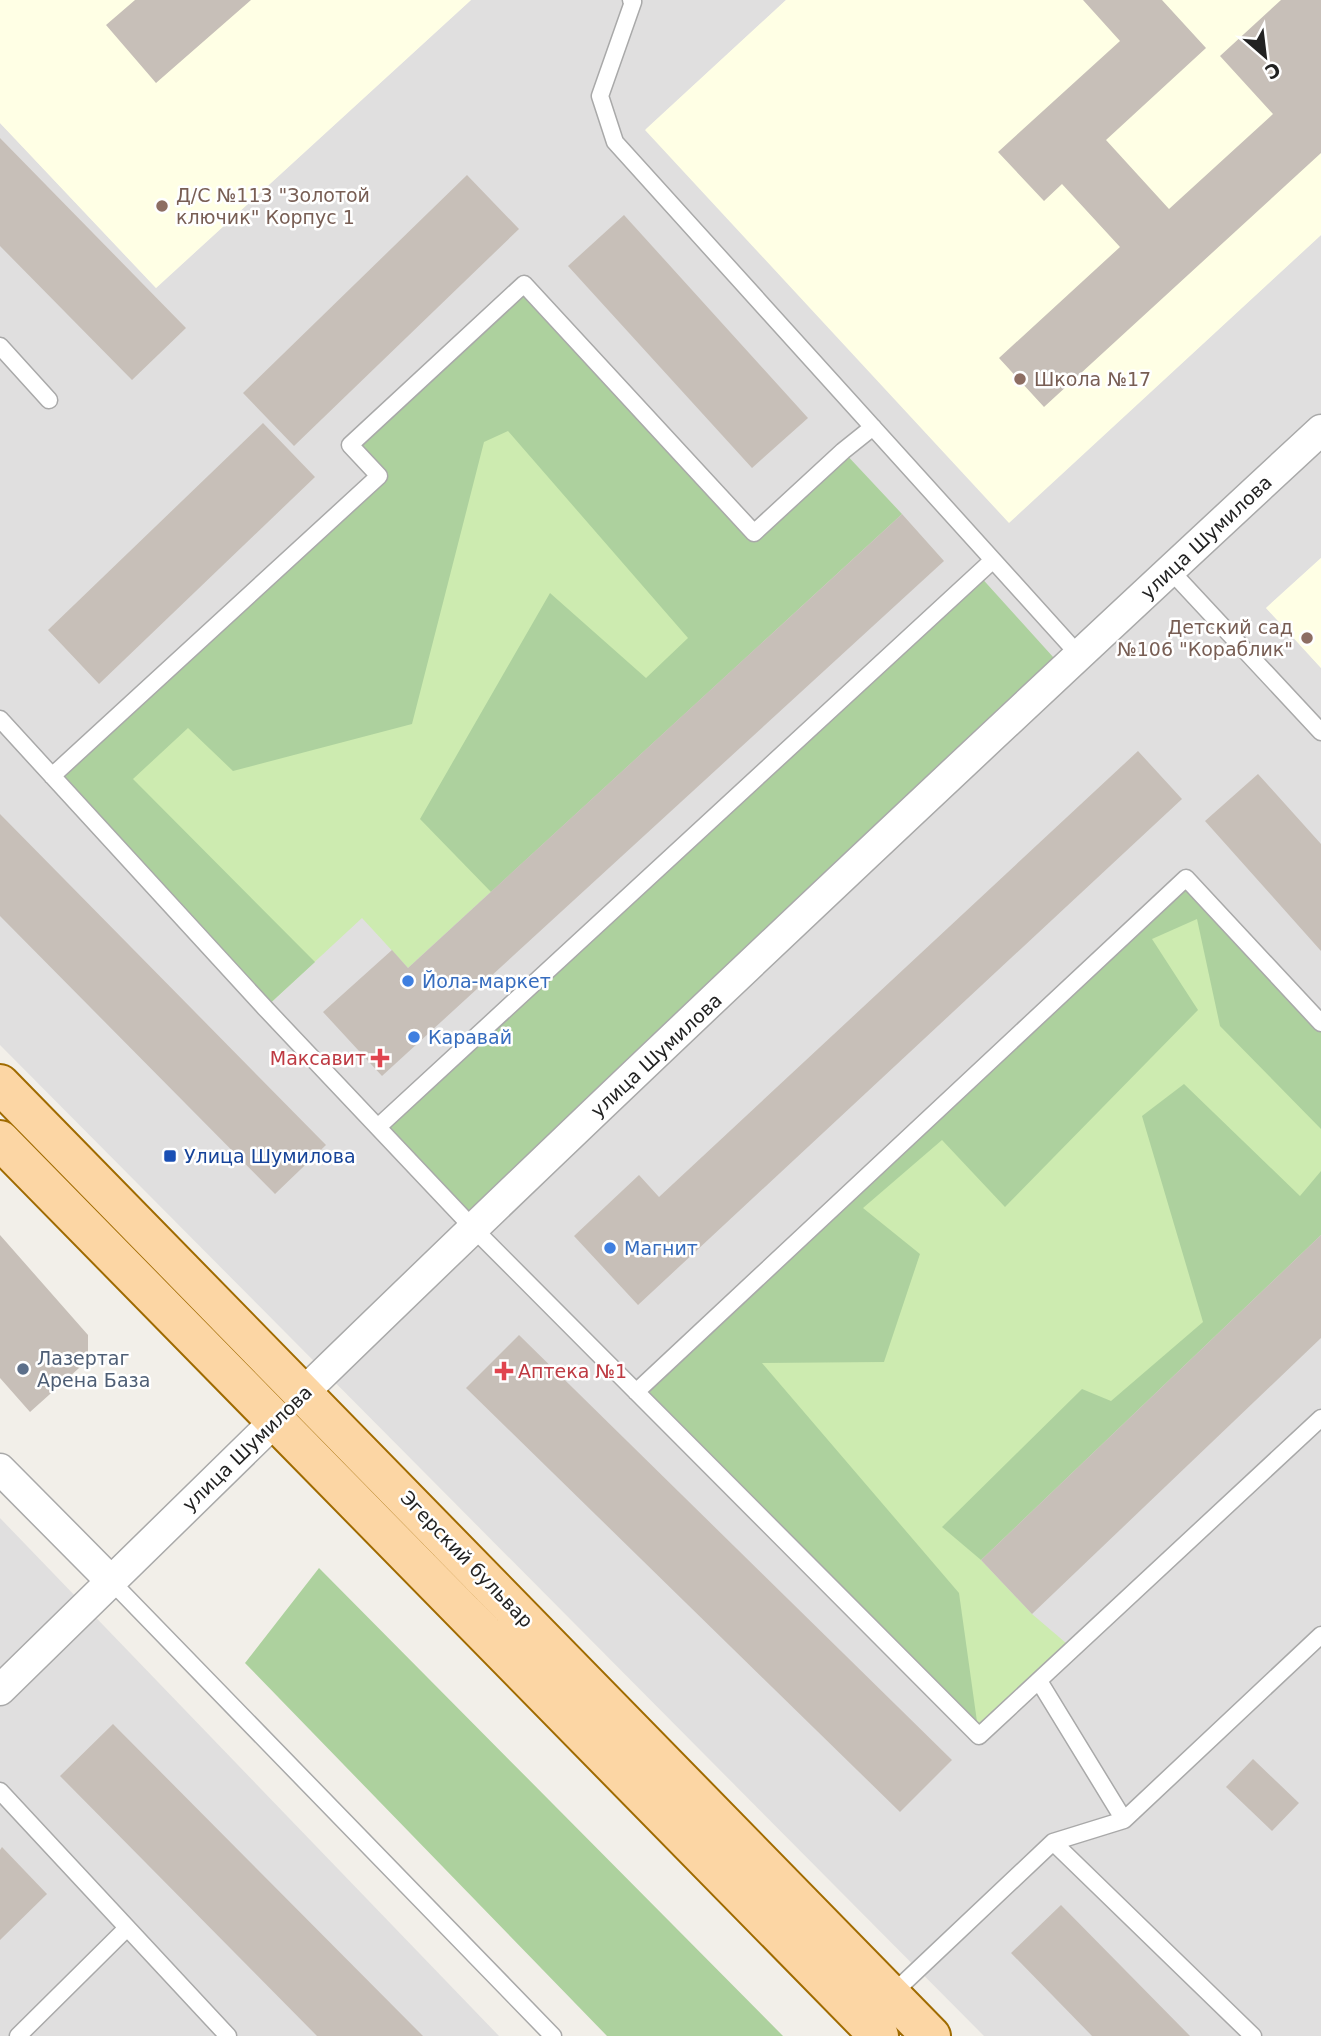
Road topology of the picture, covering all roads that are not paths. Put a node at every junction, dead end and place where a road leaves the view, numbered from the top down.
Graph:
1 (631, 0) edge
2 (0, 346) edge
3 (48, 400) dead end
4 (873, 427) junction
5 (1321, 430) edge
6 (993, 560) junction
7 (1170, 570) junction
8 (1078, 654) junction
9 (0, 719) edge
10 (1321, 732) edge
11 (52, 776) junction
12 (1321, 1023) edge
13 (0, 1084) edge
14 (379, 1126) junction
15 (0, 1140) edge
16 (473, 1228) junction
17 (636, 1392) junction
18 (302, 1394) junction
19 (1321, 1418) edge
20 (275, 1421) junction
21 (0, 1469) edge
22 (111, 1581) junction
23 (1321, 1635) edge
24 (1039, 1681) junction
25 (0, 1690) edge
26 (0, 1791) edge
27 (1124, 1820) junction
28 (1053, 1842) junction
29 (127, 1928) junction
30 (891, 1995) junction
31 (872, 2029) edge
32 (18, 2036) edge
33 (228, 2036) edge
34 (553, 2036) edge
35 (931, 2036) edge
36 (1253, 2036) edge

1 - 4 lane
2 - 3 lane
4 - 6 lane
4 - 11 lane
5 - 7 street, улица Шумилова
6 - 8 lane
6 - 14 lane
7 - 8 street, улица Шумилова
7 - 10 lane
8 - 16 street, улица Шумилова
9 - 11 lane
11 - 14 lane
12 - 17 lane
13 - 18 main road, Эгерский бульвар
14 - 16 lane
15 - 20 main road, Эгерский бульвар
16 - 17 lane
16 - 18 street, улица Шумилова
17 - 24 lane
18 - 20 main road, улица Шумилова
18 - 30 main road, Эгерский бульвар
19 - 24 lane
20 - 22 street, улица Шумилова
20 - 31 main road, Эгерский бульвар
21 - 22 street
22 - 25 street, улица Шумилова
22 - 34 lane
23 - 27 lane
24 - 27 lane
26 - 29 lane
27 - 28 lane
28 - 30 lane
28 - 36 lane
29 - 32 lane
29 - 33 lane
30 - 31 main road
30 - 35 main road, Эгерский бульвар

